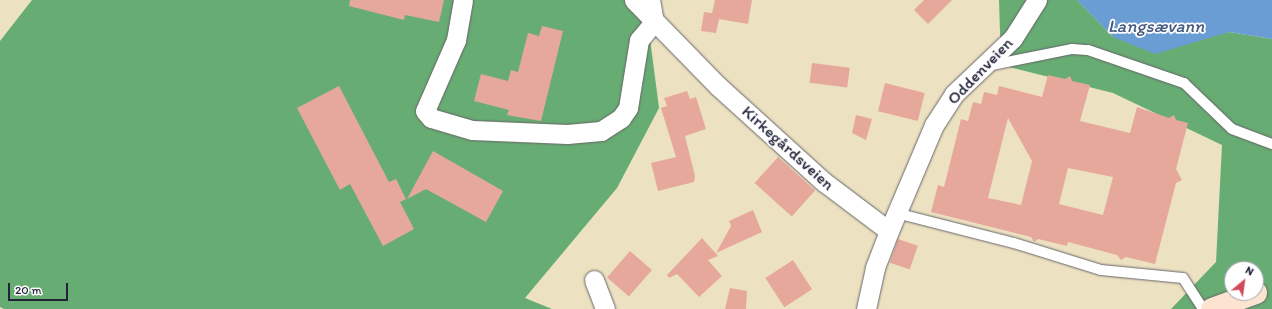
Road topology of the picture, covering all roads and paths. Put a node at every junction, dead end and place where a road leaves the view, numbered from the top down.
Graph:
1 (463, 0) edge
2 (634, 0) edge
3 (650, 0) edge
4 (1037, 0) edge
5 (654, 22) junction
6 (983, 66) junction
7 (1272, 144) edge
8 (896, 213) junction
9 (890, 231) junction
10 (594, 280) dead end
11 (1234, 301) edge
12 (605, 309) edge
13 (866, 309) edge
14 (1203, 309) edge
15 (1212, 309) edge

1 - 5 street
2 - 5 street, Kirkegårdsveien
3 - 5 street
4 - 6 street, Oddenveien
5 - 9 street, Kirkegårdsveien
6 - 7 lane
6 - 8 street, Oddenveien
8 - 9 street, Oddenveien
8 - 14 lane
9 - 13 street
10 - 12 street
11 - 15 street

